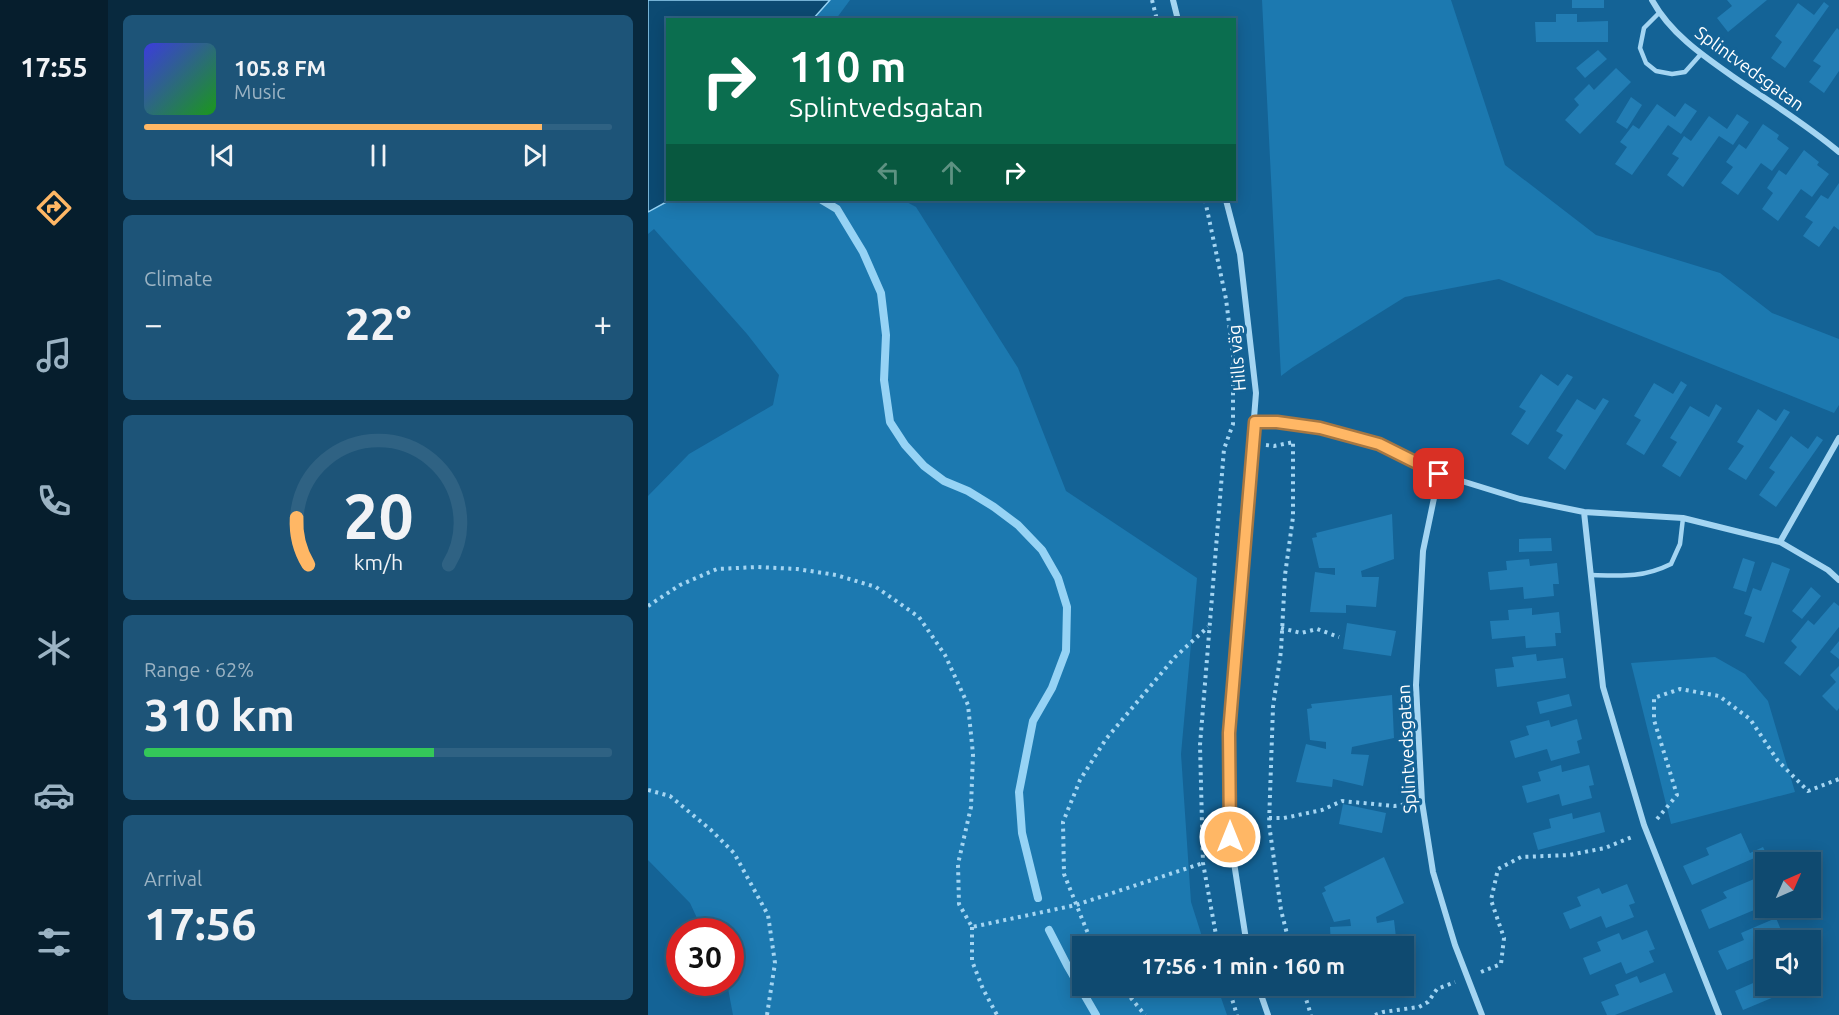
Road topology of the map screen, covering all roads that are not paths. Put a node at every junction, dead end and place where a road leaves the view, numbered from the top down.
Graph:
1 (1173, 0) edge
2 (1652, 0) edge
3 (1659, 13) junction
4 (1178, 18) edge
5 (1701, 54) junction
6 (1839, 152) edge
7 (1226, 201) edge
8 (1255, 422) junction
9 (1839, 438) edge
10 (1439, 474) junction
11 (1584, 512) junction
12 (1683, 518) junction
13 (1780, 542) junction
14 (1591, 575) junction
15 (1839, 580) edge
16 (1245, 936) edge
17 (1261, 996) edge
18 (1268, 1015) edge
19 (1482, 1015) edge
20 (1719, 1015) edge

1 - 4 street
2 - 3 street, Splintvedsgatan
3 - 5 street, Splintvedsgatan
3 - 5 lane
5 - 6 street, Splintvedsgatan
7 - 8 street, Hills väg
8 - 10 street
8 - 16 street, Hills väg
9 - 13 street
10 - 11 street
10 - 19 street, Splintvedsgatan
11 - 12 street
11 - 14 street
12 - 13 street
12 - 14 lane
13 - 15 street
14 - 20 street
17 - 18 street

